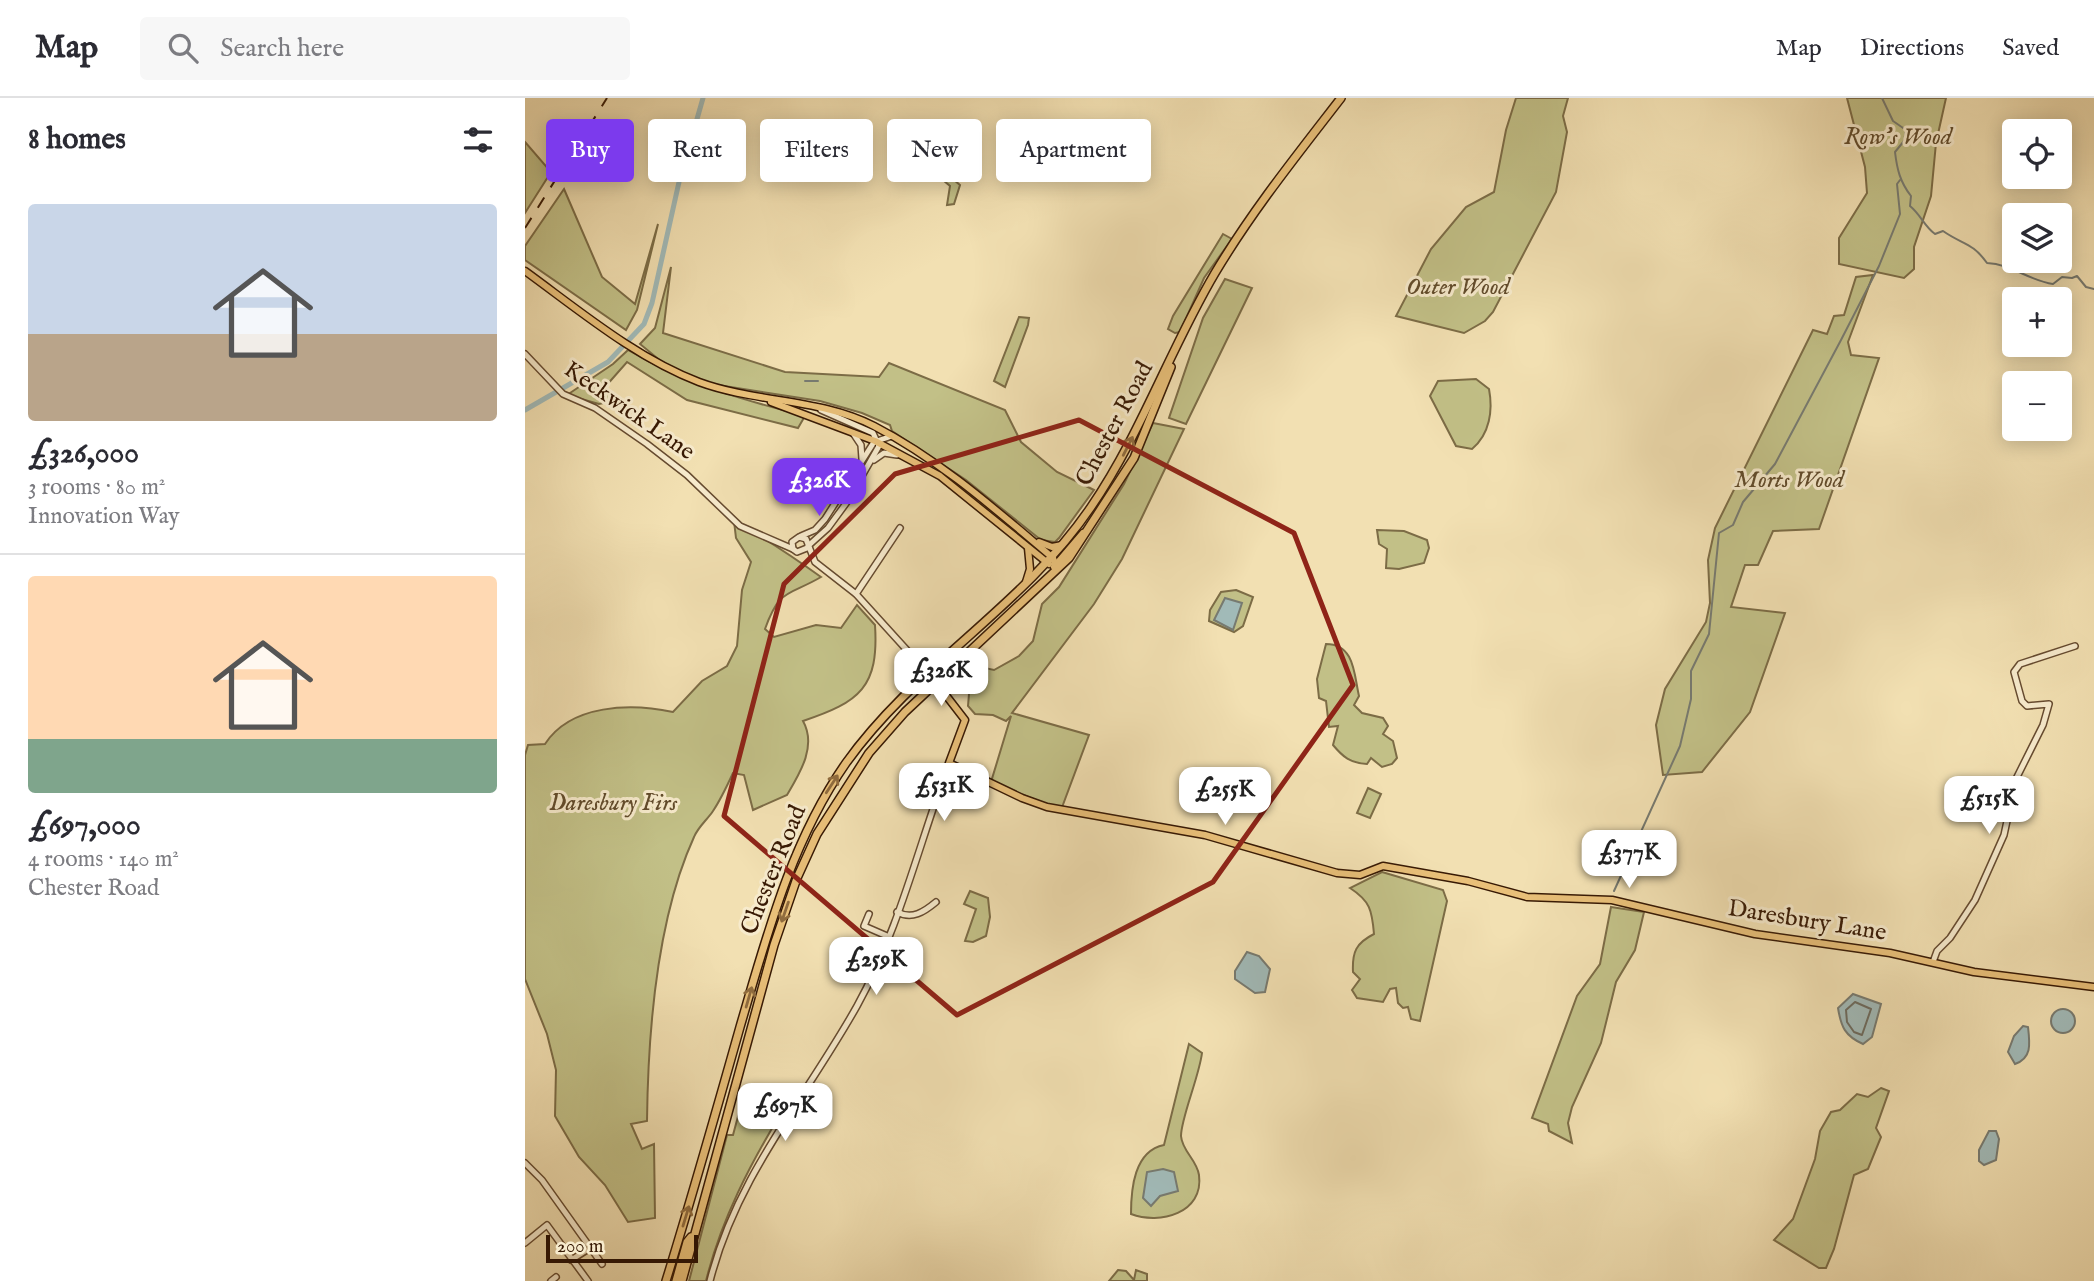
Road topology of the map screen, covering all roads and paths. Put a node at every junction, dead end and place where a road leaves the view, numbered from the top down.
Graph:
1 (1341, 98) edge
2 (525, 271) edge
3 (1182, 337) junction
4 (525, 354) edge
5 (763, 399) junction
6 (813, 406) junction
7 (850, 430) junction
8 (892, 436) junction
9 (878, 441) junction
10 (903, 456) junction
11 (862, 463) junction
12 (871, 463) junction
13 (1089, 527) junction
14 (900, 528) dead end
15 (1028, 537) junction
16 (795, 538) junction
17 (893, 538) junction
18 (900, 543) dead end
19 (780, 544) junction
20 (1064, 544) junction
21 (1027, 547) junction
22 (793, 549) junction
23 (806, 549) junction
24 (1052, 561) junction
25 (1049, 577) junction
26 (1018, 593) junction
27 (856, 594) junction
28 (2075, 646) dead end
29 (923, 671) junction
30 (936, 681) junction
31 (949, 763) junction
32 (936, 902) dead end
33 (897, 912) junction
34 (869, 914) dead end
35 (864, 926) junction
36 (860, 935) dead end
37 (887, 936) junction
38 (1933, 962) junction
39 (2094, 988) edge
40 (525, 1163) edge
41 (694, 1233) junction
42 (525, 1243) edge
43 (590, 1248) junction
44 (571, 1261) junction
45 (602, 1264) dead end
46 (588, 1281) edge
47 (666, 1281) edge
48 (675, 1281) edge
49 (682, 1281) edge
50 (710, 1281) edge

1 - 3 highway, Chester Road
2 - 5 main road
3 - 13 highway, Chester Road
20 -> 3 highway, Chester Road
4 - 19 street, Keckwick Lane
5 - 6 main road
5 - 7 main road
6 - 8 main road
6 - 9 street
7 - 9 main road
7 - 11 street
8 - 9 street
8 - 15 main road
9 - 10 main road
9 - 11 street
9 - 12 street
10 - 12 street
10 - 21 main road
11 - 16 street
12 - 23 street
13 - 24 main road
13 - 25 highway, Chester Road
14 - 17 street
15 - 20 main road
15 - 24 main road
16 - 19 street
16 - 22 street
16 - 23 street
17 - 18 street
17 - 27 street
19 - 22 street, Keckwick Lane
20 - 24 highway, Chester Road
21 - 24 main road
21 - 26 main road
22 - 23 street, Keckwick Lane
23 - 27 street
24 - 25 main road
24 - 26 highway, Chester Road
25 - 30 highway, Chester Road
26 - 29 highway, Chester Road
27 - 29 street
28 - 38 street
29 - 30 main road
47 -> 29 highway, Chester Road
30 - 31 main road
30 -> 41 highway, Chester Road
31 - 33 street
31 - 38 main road, Daresbury Lane
32 - 33 street
33 - 37 street
34 - 35 street
35 - 36 street
35 - 37 street
37 - 50 street
38 - 39 main road, Daresbury Lane
40 - 43 street
41 - 48 highway
41 - 49 highway, Chester Road
42 - 44 street
43 - 44 street
43 - 45 street
44 - 46 street

